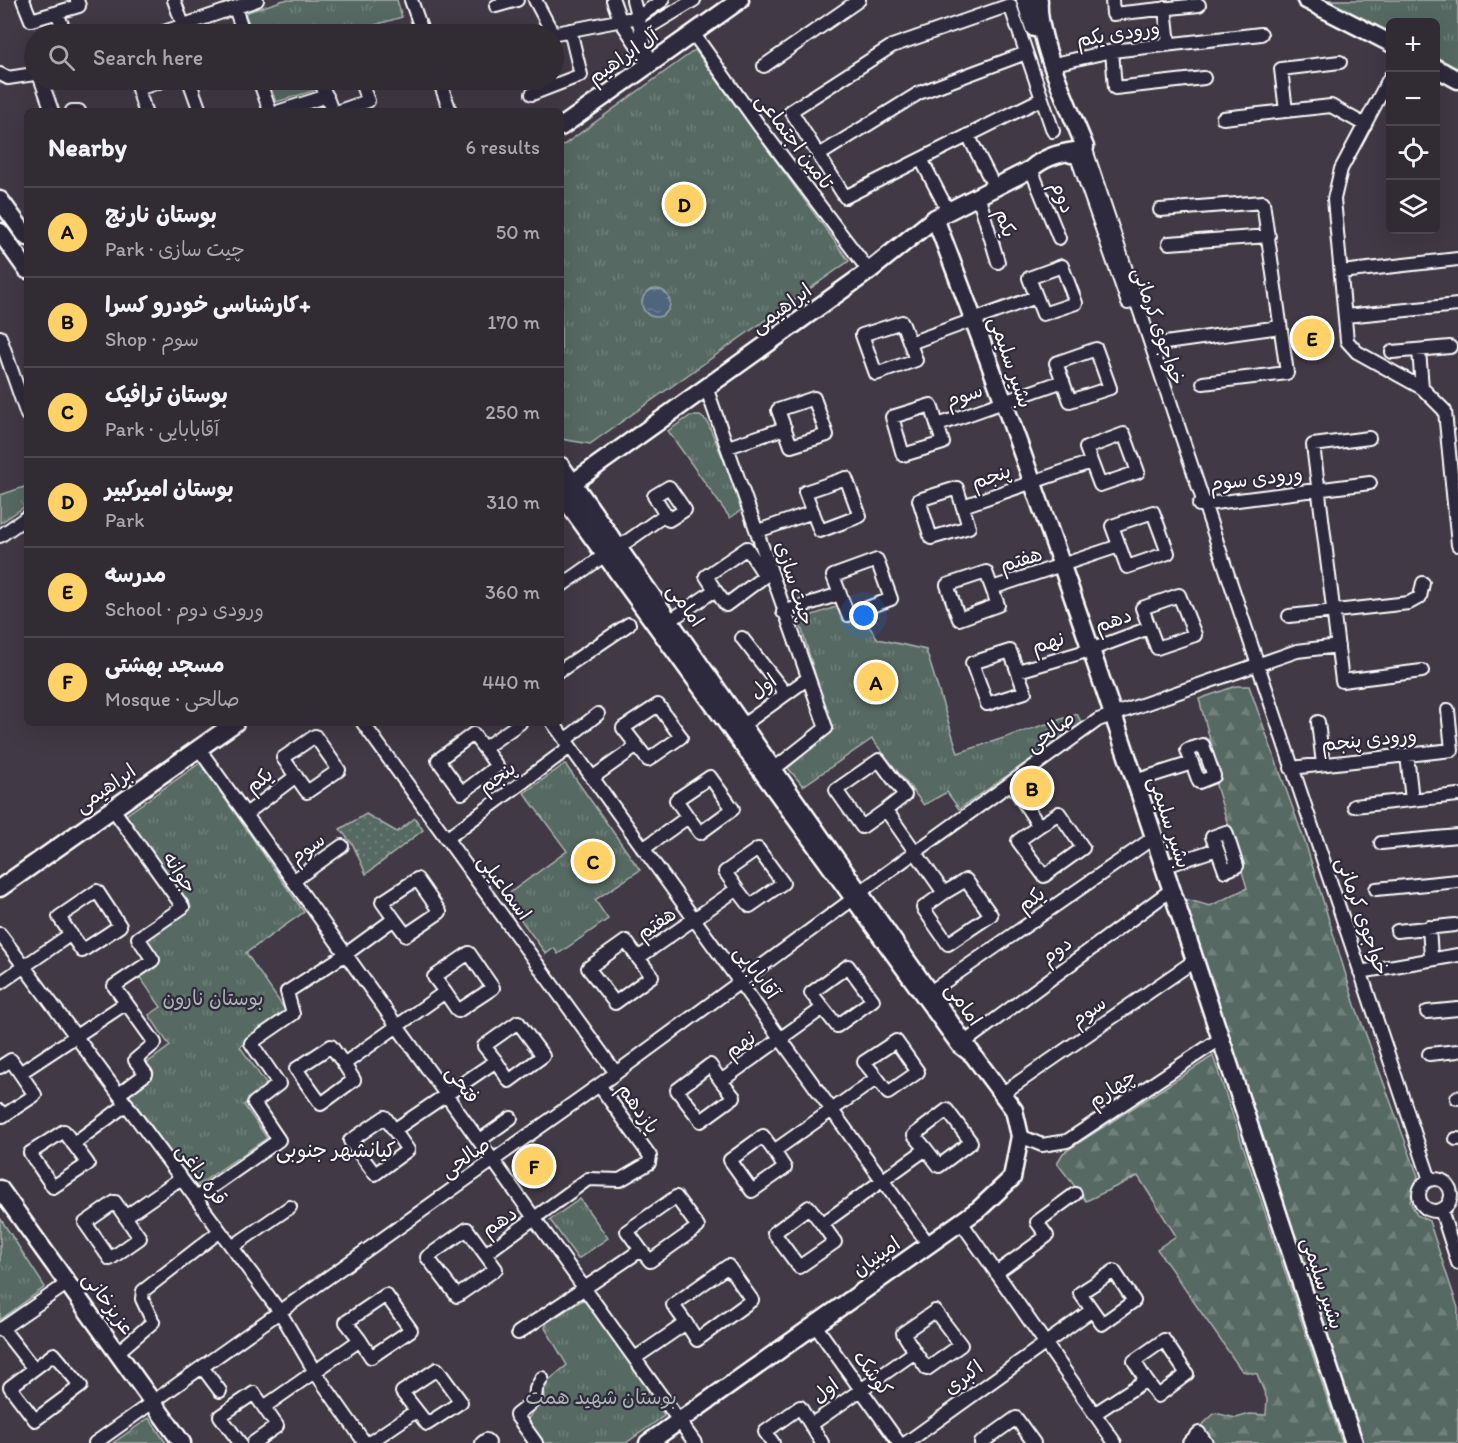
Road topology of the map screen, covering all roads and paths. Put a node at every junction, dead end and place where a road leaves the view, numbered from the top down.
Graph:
1 (23, 0) edge
2 (77, 0) edge
3 (174, 0) edge
4 (257, 0) edge
5 (411, 0) edge
6 (517, 0) edge
7 (535, 0) edge
8 (613, 0) edge
9 (633, 0) edge
10 (663, 0) edge
11 (694, 0) edge
12 (740, 0) edge
13 (859, 0) edge
14 (1025, 0) edge
15 (1039, 0) edge
16 (1112, 0) edge
17 (1306, 0) edge
18 (239, 4) edge
19 (1199, 5) dead end
20 (496, 6) dead end
21 (1165, 8) junction
22 (57, 13) junction
23 (638, 17) junction
24 (620, 20) junction
25 (62, 24) edge
26 (182, 24) edge
27 (188, 24) edge
28 (242, 24) edge
29 (419, 24) edge
30 (547, 24) edge
31 (570, 30) junction
32 (564, 31) edge
33 (641, 32) junction
34 (693, 33) junction
35 (1261, 34) dead end
36 (1386, 42) edge
37 (1169, 44) junction
38 (1112, 51) junction
39 (1026, 53) junction
40 (1340, 62) dead end
41 (649, 63) junction
42 (1054, 64) junction
43 (764, 66) dead end
44 (1440, 70) edge
45 (0, 75) edge
46 (24, 76) edge
47 (1204, 78) dead end
48 (1458, 80) edge
49 (564, 82) edge
50 (1386, 85) edge
51 (45, 90) edge
52 (138, 90) edge
53 (193, 90) edge
54 (263, 90) edge
55 (324, 90) edge
56 (364, 90) edge
57 (443, 90) edge
58 (542, 90) edge
59 (532, 94) dead end
60 (327, 96) junction
61 (1041, 99) junction
62 (51, 108) edge
63 (144, 108) edge
64 (199, 108) edge
65 (269, 108) edge
66 (289, 108) edge
67 (331, 108) edge
68 (348, 108) edge
69 (449, 108) edge
70 (1286, 111) junction
71 (1223, 118) dead end
72 (564, 125) edge
73 (1365, 125) junction
74 (1053, 131) dead end
75 (968, 135) junction
76 (1080, 149) junction
77 (819, 155) junction
78 (921, 159) junction
79 (1031, 169) junction
80 (994, 186) junction
81 (978, 195) junction
82 (0, 200) edge
83 (1160, 210) dead end
84 (942, 214) junction
85 (0, 232) edge
86 (24, 233) edge
87 (1269, 236) junction
88 (1059, 238) dead end
89 (1169, 243) dead end
90 (1458, 259) edge
91 (998, 262) dead end
92 (24, 266) edge
93 (869, 271) junction
94 (1341, 272) junction
95 (1036, 297) dead end
96 (1458, 305) edge
97 (1345, 316) junction
98 (974, 318) junction
99 (1280, 327) junction
100 (0, 337) edge
101 (910, 343) junction
102 (1151, 345) junction
103 (1450, 347) dead end
104 (1419, 350) junction
105 (1392, 352) dead end
106 (1063, 381) junction
107 (1203, 383) dead end
108 (706, 387) junction
109 (1422, 388) junction
110 (1003, 402) junction
111 (24, 406) edge
112 (938, 425) junction
113 (785, 428) junction
114 (1452, 428) edge
115 (1369, 438) dead end
116 (728, 447) junction
117 (1091, 462) junction
118 (1454, 469) edge
119 (1032, 483) junction
120 (1370, 483) dead end
121 (565, 489) edge
122 (1319, 490) junction
123 (1202, 505) junction
124 (963, 506) junction
125 (813, 512) junction
126 (666, 514) dead end
127 (1457, 518) edge
128 (24, 519) edge
129 (758, 531) junction
130 (0, 536) edge
131 (1458, 545) edge
132 (1119, 546) junction
133 (612, 551) junction
134 (1061, 567) junction
135 (1423, 582) dead end
136 (564, 584) edge
137 (992, 588) junction
138 (715, 590) junction
139 (840, 594) junction
140 (1334, 611) junction
141 (783, 612) junction
142 (1289, 615) dead end
143 (671, 620) junction
144 (629, 624) dead end
145 (1149, 628) junction
146 (742, 638) dead end
147 (1338, 646) junction
148 (1090, 650) junction
149 (1256, 664) junction
150 (564, 668) edge
151 (1018, 671) junction
152 (1422, 671) dead end
153 (807, 678) junction
154 (785, 693) junction
155 (1448, 710) dead end
156 (598, 714) dead end
157 (1112, 715) junction
158 (1318, 722) dead end
159 (743, 725) junction
160 (231, 726) edge
161 (365, 726) edge
162 (516, 726) edge
163 (555, 726) edge
164 (568, 744) junction
165 (637, 746) junction
166 (199, 748) junction
167 (484, 748) junction
168 (1407, 755) junction
169 (1192, 763) dead end
170 (1323, 764) junction
171 (1291, 768) junction
172 (774, 769) junction
173 (296, 776) junction
174 (592, 778) junction
175 (1135, 781) junction
176 (1011, 783) junction
177 (1458, 795) edge
178 (1412, 800) junction
179 (1354, 806) dead end
180 (113, 809) junction
181 (886, 810) junction
182 (246, 814) junction
183 (688, 817) junction
184 (1039, 826) junction
185 (1458, 836) edge
186 (1153, 838) junction
187 (446, 839) junction
188 (1381, 843) dead end
189 (342, 846) dead end
190 (643, 849) junction
191 (1216, 849) dead end
192 (916, 852) junction
193 (1163, 867) junction
194 (294, 881) junction
195 (1458, 881) edge
196 (0, 888) edge
197 (737, 889) junction
198 (1376, 889) dead end
199 (1171, 890) junction
200 (944, 893) junction
201 (857, 895) junction
202 (394, 919) junction
203 (695, 920) junction
204 (1455, 925) dead end
205 (1429, 927) junction
206 (1398, 931) dead end
207 (0, 934) edge
208 (71, 934) junction
209 (346, 954) junction
210 (1458, 955) edge
211 (1431, 957) junction
212 (638, 958) junction
213 (1194, 961) junction
214 (23, 967) junction
215 (1359, 972) junction
216 (739, 981) junction
217 (0, 983) edge
218 (445, 992) junction
219 (930, 992) junction
220 (126, 1003) junction
221 (823, 1008) junction
222 (1458, 1009) edge
223 (1427, 1012) dead end
224 (397, 1026) junction
225 (76, 1035) junction
226 (781, 1039) junction
227 (1220, 1039) junction
228 (969, 1049) junction
229 (1458, 1051) edge
230 (1429, 1054) dead end
231 (496, 1061) junction
232 (344, 1064) junction
233 (0, 1067) edge
234 (20, 1073) junction
235 (616, 1073) junction
236 (877, 1078) junction
237 (721, 1081) junction
238 (599, 1085) junction
239 (1004, 1093) junction
240 (119, 1094) junction
241 (447, 1095) junction
242 (127, 1104) junction
243 (832, 1110) junction
244 (0, 1112) edge
245 (511, 1118) dead end
246 (394, 1130) junction
247 (1020, 1136) junction
248 (479, 1141) junction
249 (73, 1144) junction
250 (926, 1149) junction
251 (774, 1151) junction
252 (493, 1161) junction
253 (181, 1178) junction
254 (883, 1180) junction
255 (1430, 1180) junction
256 (1453, 1183) edge
257 (0, 1189) edge
258 (1075, 1194) dead end
259 (196, 1198) junction
260 (290, 1207) dead end
261 (1441, 1210) junction
262 (125, 1216) junction
263 (536, 1220) junction
264 (961, 1222) junction
265 (822, 1224) junction
266 (220, 1231) junction
267 (929, 1245) junction
268 (232, 1247) junction
269 (641, 1250) junction
270 (485, 1254) junction
271 (1458, 1263) edge
272 (996, 1273) junction
273 (68, 1283) junction
274 (584, 1288) junction
275 (1092, 1310) junction
276 (280, 1312) junction
277 (686, 1323) junction
278 (815, 1325) junction
279 (1, 1329) edge
280 (518, 1333) dead end
281 (360, 1340) junction
282 (1043, 1343) junction
283 (118, 1352) junction
284 (915, 1352) junction
285 (634, 1358) junction
286 (202, 1367) junction
287 (34, 1369) junction
288 (315, 1372) junction
289 (542, 1378) dead end
290 (1146, 1380) junction
291 (860, 1388) junction
292 (220, 1391) dead end
293 (153, 1402) junction
294 (264, 1407) junction
295 (416, 1411) junction
296 (1094, 1414) junction
297 (680, 1421) junction
298 (812, 1424) junction
299 (95, 1443) edge
300 (182, 1443) edge
301 (240, 1443) edge
302 (253, 1443) edge
303 (367, 1443) edge
304 (482, 1443) edge
305 (489, 1443) edge
306 (536, 1443) edge
307 (648, 1443) edge
308 (695, 1443) edge
309 (773, 1443) edge
310 (822, 1443) edge
311 (899, 1443) edge
312 (906, 1443) edge
313 (981, 1443) edge
314 (1034, 1443) edge
315 (1115, 1443) edge
316 (1189, 1443) edge
317 (1206, 1443) edge
318 (1354, 1443) edge

1 - 22 street
2 - 22 street
3 - 26 street
4 - 18 street
5 - 29 street
6 - 20 street
7 - 30 street
8 - 24 street
9 - 23 street
10 - 23 street
11 - 33 street
12 - 34 main road, آل ابراهیم
13 - 43 street
14 - 76 main road, خواجوی کرمانی
15 - 42 main road, خواجوی کرمانی
16 - 21 street
17 - 36 main road
18 - 27 street
18 - 28 street
19 - 21 street
21 - 37 street
22 - 25 street
23 - 24 street
23 - 33 street
24 - 31 street
24 - 41 street
31 - 32 street
31 - 49 street
33 - 41 street
34 - 41 main road, آل ابراهیم
34 - 93 street, تامین اجتماعی
35 - 37 street, ورودی یکم
37 - 38 street, ورودی یکم
38 - 42 street, ورودی یکم
38 - 47 street
39 - 61 street
39 - 77 street
39 - 77 street
40 - 70 street
41 - 72 main road, آل ابراهیم
42 - 76 main road, خواجوی کرمانی
44 - 48 main road
45 - 46 street
50 - 73 street
51 - 62 street
52 - 63 street
53 - 64 street
54 - 65 street
55 - 60 street
56 - 68 street
57 - 69 street
58 - 59 street
60 - 66 street
60 - 67 street
61 - 74 street
61 - 75 street
70 - 71 street
70 - 73 street
73 - 94 street
75 - 78 street
75 - 80 street
76 - 79 main road, ابراهیمی
76 - 102 street, خواجوی کرمانی
76 - 123 street, خواجوی کرمانی
77 - 78 street
78 - 84 street
79 - 80 main road, ابراهیمی
79 - 88 street, دوم
80 - 81 main road, ابراهیمی
81 - 84 main road, ابراهیمی
81 - 91 street, یکم
82 - 86 main road
83 - 87 street
84 - 93 main road, ابراهیمی
84 - 98 main road, بشیر سلیمی
85 - 92 main road
87 - 89 street
87 - 99 street
90 - 94 street
93 - 108 main road, ابراهیمی
94 - 97 street
95 - 98 street
96 - 97 street
97 - 109 street
98 - 101 street
98 - 110 main road, بشیر سلیمی
99 - 102 street
99 - 107 street
100 - 111 street
101 - 101 street
102 - 123 street, خواجوی کرمانی
103 - 104 street
104 - 105 street
104 - 109 street
106 - 106 street
106 - 110 street
108 - 116 street, چیت سازی
108 - 121 main road, ابراهیمی
109 - 114 street
110 - 112 street, سوم
110 - 119 main road, بشیر سلیمی
112 - 112 street
113 - 113 street
113 - 116 street
114 - 118 street
115 - 122 street
116 - 129 street, چیت سازی
117 - 117 street
117 - 119 street, پنجم
118 - 127 street
119 - 124 street, پنجم
119 - 134 main road, بشیر سلیمی
120 - 122 street, ورودی سوم
121 - 133 main road, امامی
122 - 123 street, ورودی سوم
122 - 140 street
123 - 149 street, خواجوی کرمانی
124 - 124 street
125 - 125 street
125 - 129 street
126 - 133 street
127 - 131 street
128 - 130 street
129 - 141 street, چیت سازی
132 - 132 street
132 - 134 street, هفتم
133 - 136 street
133 - 143 main road, امامی
133 - 201 main road, امامی
134 - 137 street, هفتم
134 - 148 main road, بشیر سلیمی
135 - 140 street
137 - 137 street
138 - 138 street
138 - 143 street
139 - 139 street
139 - 141 street
140 - 142 street
140 - 147 street
141 - 153 street, چیت سازی
143 - 159 main road, امامی
144 - 150 street
145 - 145 street
145 - 148 street, دهم
146 - 154 street
147 - 149 street, صالحی
147 - 152 street
148 - 151 street, نهم
148 - 157 main road, بشیر سلیمی
149 - 157 street, صالحی
149 - 171 street, خواجوی کرمانی
151 - 151 street
153 - 154 street, اول
153 - 172 street, چیت سازی
154 - 159 street, اول
155 - 168 street, ورودی پنجم
156 - 164 street, پنجم
157 - 175 main road, بشیر سلیمی
157 - 176 street, صالحی
158 - 170 street
159 - 172 main road, امامی
160 - 166 main road, ابراهیمی
161 - 187 street, اسماعیلی
162 - 167 street
163 - 164 street, آقابابایی
164 - 174 street, آقابابایی
164 - 187 street, پنجم
165 - 165 street
165 - 174 street
166 - 180 main road, ابراهیمی
166 - 182 street, فتحی
167 - 167 street
168 - 170 street, ورودی پنجم
168 - 178 street
169 - 175 street
170 - 171 street, ورودی پنجم
171 - 215 street, خواجوی کرمانی
172 - 201 main road, امامی
173 - 173 street
173 - 182 street, یکم
174 - 190 street, آقابابایی
175 - 186 main road, بشیر سلیمی
176 - 184 street
176 - 192 street, صالحی
177 - 178 street
178 - 179 street
180 - 196 main road, ابراهیمی
180 - 220 street, جوانه
181 - 181 street
181 - 192 street
182 - 194 street, فتحی
183 - 183 street
183 - 190 street
184 - 184 street
185 - 188 street
186 - 193 main road, بشیر سلیمی
186 - 219 street, یکم
187 - 235 street, اسماعیلی
189 - 194 street, سوم
190 - 203 street, آقابابایی
191 - 193 street
192 - 200 street
192 - 201 street, صالحی
193 - 199 main road, بشیر سلیمی
194 - 209 street, فتحی
195 - 198 street
197 - 197 street
197 - 203 street, هفتم
199 - 213 main road, بشیر سلیمی
199 - 228 street, دوم
200 - 200 street, یکم
201 - 216 street, صالحی
201 - 219 main road, امامی
201 - 228 main road, امامی
202 - 202 street
202 - 209 street
203 - 212 street, هفتم
203 - 216 street, آقابابایی
204 - 205 street
205 - 206 street
205 - 211 street
207 - 214 street, قره داغی
208 - 208 street
208 - 214 street
209 - 224 street, فتحی
209 - 259 street
210 - 211 street
211 - 215 street
212 - 212 street, هفتم
213 - 227 main road, بشیر سلیمی
213 - 239 street, سوم
214 - 217 street
214 - 225 street, قره داغی
215 - 255 street, خواجوی کرمانی
216 - 226 street, آقابابایی
216 - 235 street, صالحی
218 - 218 street
218 - 224 street
219 - 228 main road, امامی
220 - 225 street
220 - 240 street, جوانه
221 - 221 street
221 - 226 street, نهم
222 - 223 street
224 - 232 street
224 - 241 street, فتحی
225 - 234 street
225 - 240 street, قره داغی
226 - 237 street, نهم
226 - 243 street, آقابابایی
227 - 247 street, چهارم
227 - 318 main road, بشیر سلیمی
228 - 239 main road, امینیان
229 - 230 street
231 - 231 street
231 - 241 street
232 - 232 street
233 - 234 street
234 - 244 street
235 - 238 street, صالحی
236 - 236 street
236 - 243 street
237 - 237 street, نهم
238 - 252 street, صالحی
238 - 263 street, یازدهم
239 - 247 main road, امینیان
240 - 242 street, قره داغی
241 - 246 street
241 - 248 street, فتحی
242 - 249 street
242 - 253 street, قره داغی
243 - 251 street
243 - 254 street, آقابابایی
245 - 248 street
246 - 246 street
247 - 264 main road, امینیان
248 - 252 street, فتحی
249 - 249 street
250 - 250 street
250 - 254 street
251 - 251 street
252 - 263 street, فتحی
252 - 276 street, صالحی
253 - 259 street, قره داغی
253 - 262 street
254 - 265 street
254 - 267 street, آقابابایی
255 - 256 street
255 - 261 street
256 - 261 street
257 - 273 main road, عزیزخانی
258 - 272 street
259 - 266 street, قره داغی
260 - 268 street
261 - 271 street
262 - 262 street
263 - 270 street, دهم
263 - 274 street, فتحی
264 - 267 main road, امینیان
264 - 272 street
265 - 265 street
266 - 268 street, قره داغی
266 - 283 street
267 - 278 main road, امینیان
268 - 276 street, قره داغی
269 - 269 street
269 - 274 street
270 - 270 street, دهم
272 - 282 street
273 - 279 street
273 - 283 main road, عزیزخانی
274 - 280 street
274 - 285 street, فتحی
275 - 275 street
275 - 282 street
276 - 286 street, صالحی
276 - 288 street, قره داغی
277 - 277 street
277 - 285 street
278 - 291 street, کوشک
278 - 297 main road, امینیان
279 - 287 street
281 - 281 street
281 - 288 street
282 - 296 street
282 - 312 street, اکبری
283 - 293 main road, عزیزخانی
284 - 284 street
284 - 291 street
285 - 297 street, فتحی
286 - 292 street
286 - 293 street, صالحی
287 - 287 street
288 - 294 street
288 - 303 street, قره داغی
289 - 306 street
290 - 290 street
290 - 296 street
291 - 298 street, اول
291 - 311 street, کوشک
293 - 299 street, صالحی
293 - 300 main road, عزیزخانی
294 - 301 street
294 - 302 street
295 - 295 street
295 - 303 street
296 - 315 street
297 - 307 main road, امینیان
297 - 308 street, فتحی
298 - 309 street, اول
298 - 310 street, اول
304 - 305 street
313 - 314 street
316 - 317 street

